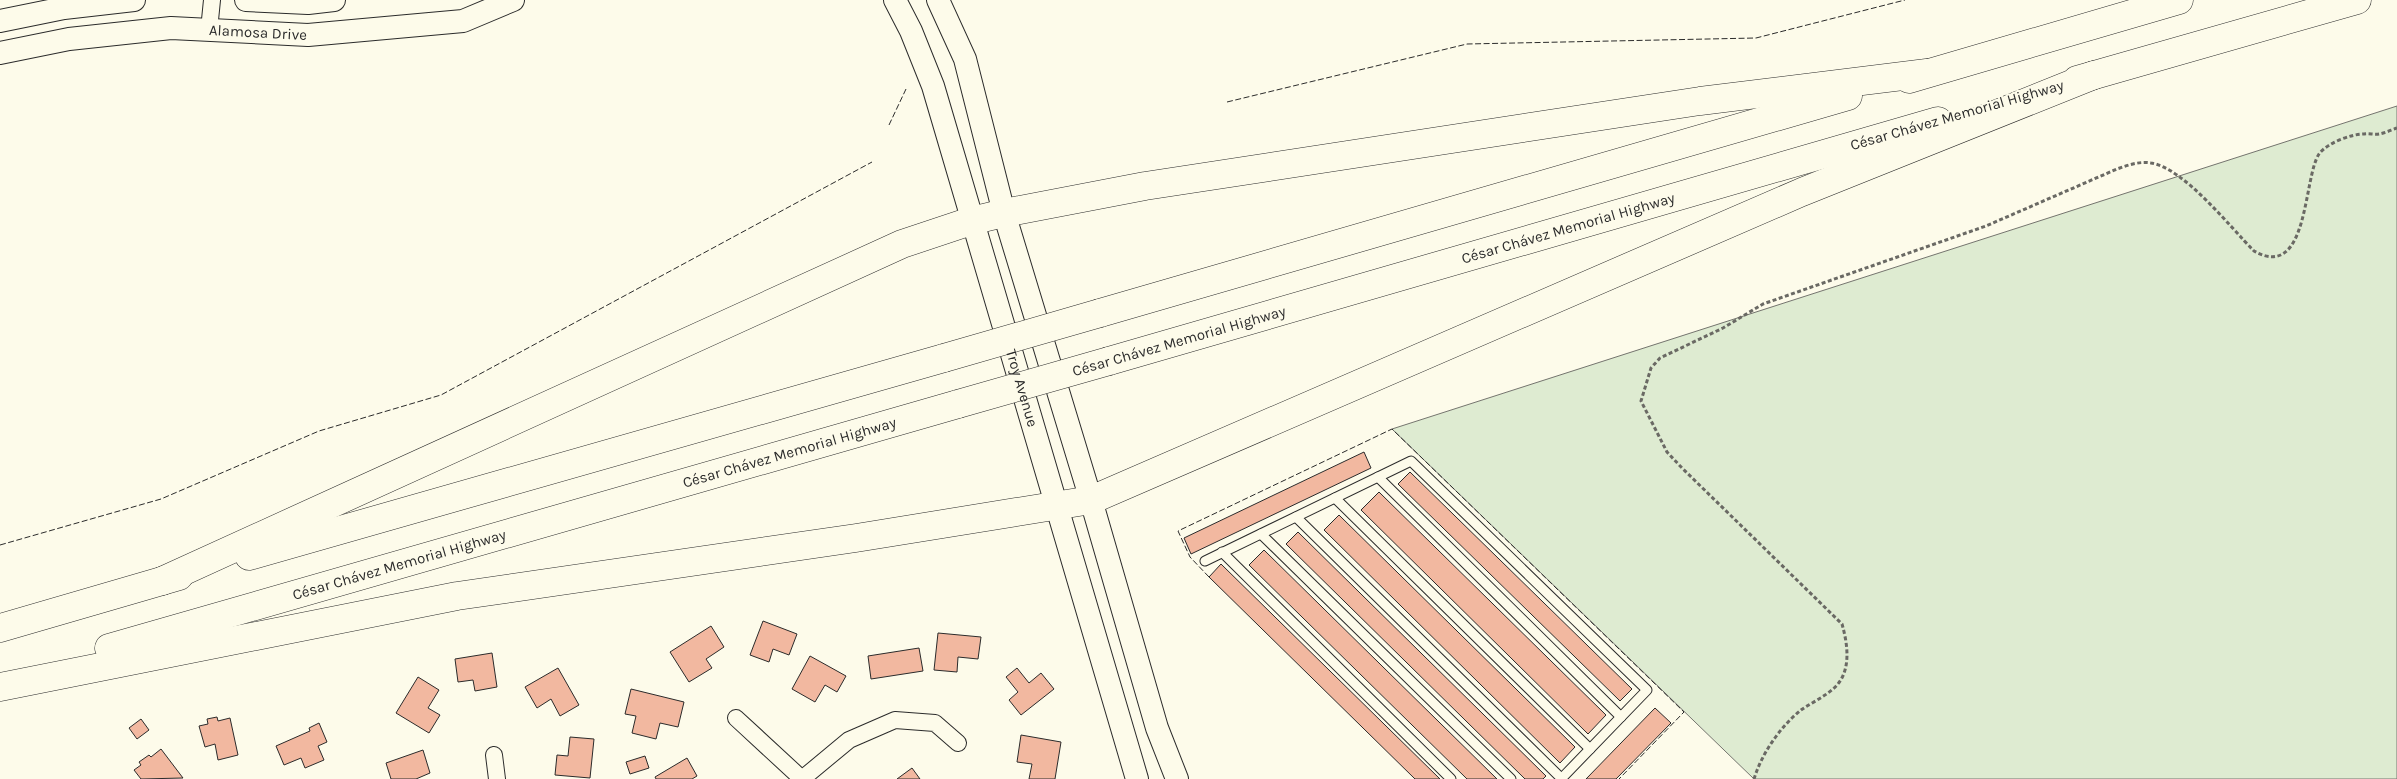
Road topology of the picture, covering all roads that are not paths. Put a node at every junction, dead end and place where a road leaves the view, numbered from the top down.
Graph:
1 (134, 0) edge
2 (212, 0) edge
3 (246, 0) edge
4 (334, 0) edge
5 (895, 0) edge
6 (938, 0) edge
7 (2179, 0) edge
8 (2357, 0) edge
9 (508, 1) edge
10 (0, 21) edge
11 (209, 30) junction
12 (0, 53) edge
13 (1927, 73) junction
14 (2094, 75) junction
15 (1004, 213) junction
16 (971, 221) junction
17 (1378, 477) junction
18 (1335, 498) junction
19 (1092, 500) junction
20 (1056, 506) junction
21 (1296, 517) junction
22 (1261, 534) junction
23 (1222, 552) junction
24 (1204, 561) dead end
25 (162, 581) junction
26 (0, 628) edge
27 (0, 680) edge
28 (0, 687) edge
29 (1621, 717) junction
30 (736, 718) dead end
31 (958, 743) dead end
32 (1590, 749) junction
33 (494, 755) dead end
34 (497, 779) edge
35 (802, 779) edge
36 (1137, 779) edge
37 (1176, 779) edge
38 (1451, 779) edge
39 (1511, 779) edge
40 (1561, 779) edge

1 - 10 main road
2 - 11 street
3 - 4 main road, Alamosa Drive
5 - 16 main road, Troy Avenue
6 - 15 main road
7 - 13 highway
8 - 14 highway, César Chávez Memorial Highway
9 - 11 main road, Alamosa Drive
11 - 12 main road, Alamosa Drive
13 - 15 highway
13 - 25 highway, bridge
14 - 19 highway
14 - 27 highway, César Chávez Memorial Highway, bridge
15 - 16 highway
15 - 19 main road
16 - 20 main road, Troy Avenue
16 - 25 highway
17 - 18 lane
17 - 29 lane
17 - 29 lane
18 - 21 lane
18 - 32 lane
19 - 20 highway
19 - 37 main road
20 - 28 highway
20 - 36 main road, Troy Avenue
21 - 22 lane
21 - 40 lane
22 - 23 lane
22 - 39 lane
23 - 24 lane
23 - 38 lane
25 - 26 highway
29 - 32 lane
30 - 35 street
31 - 35 street
32 - 40 lane
33 - 34 street

